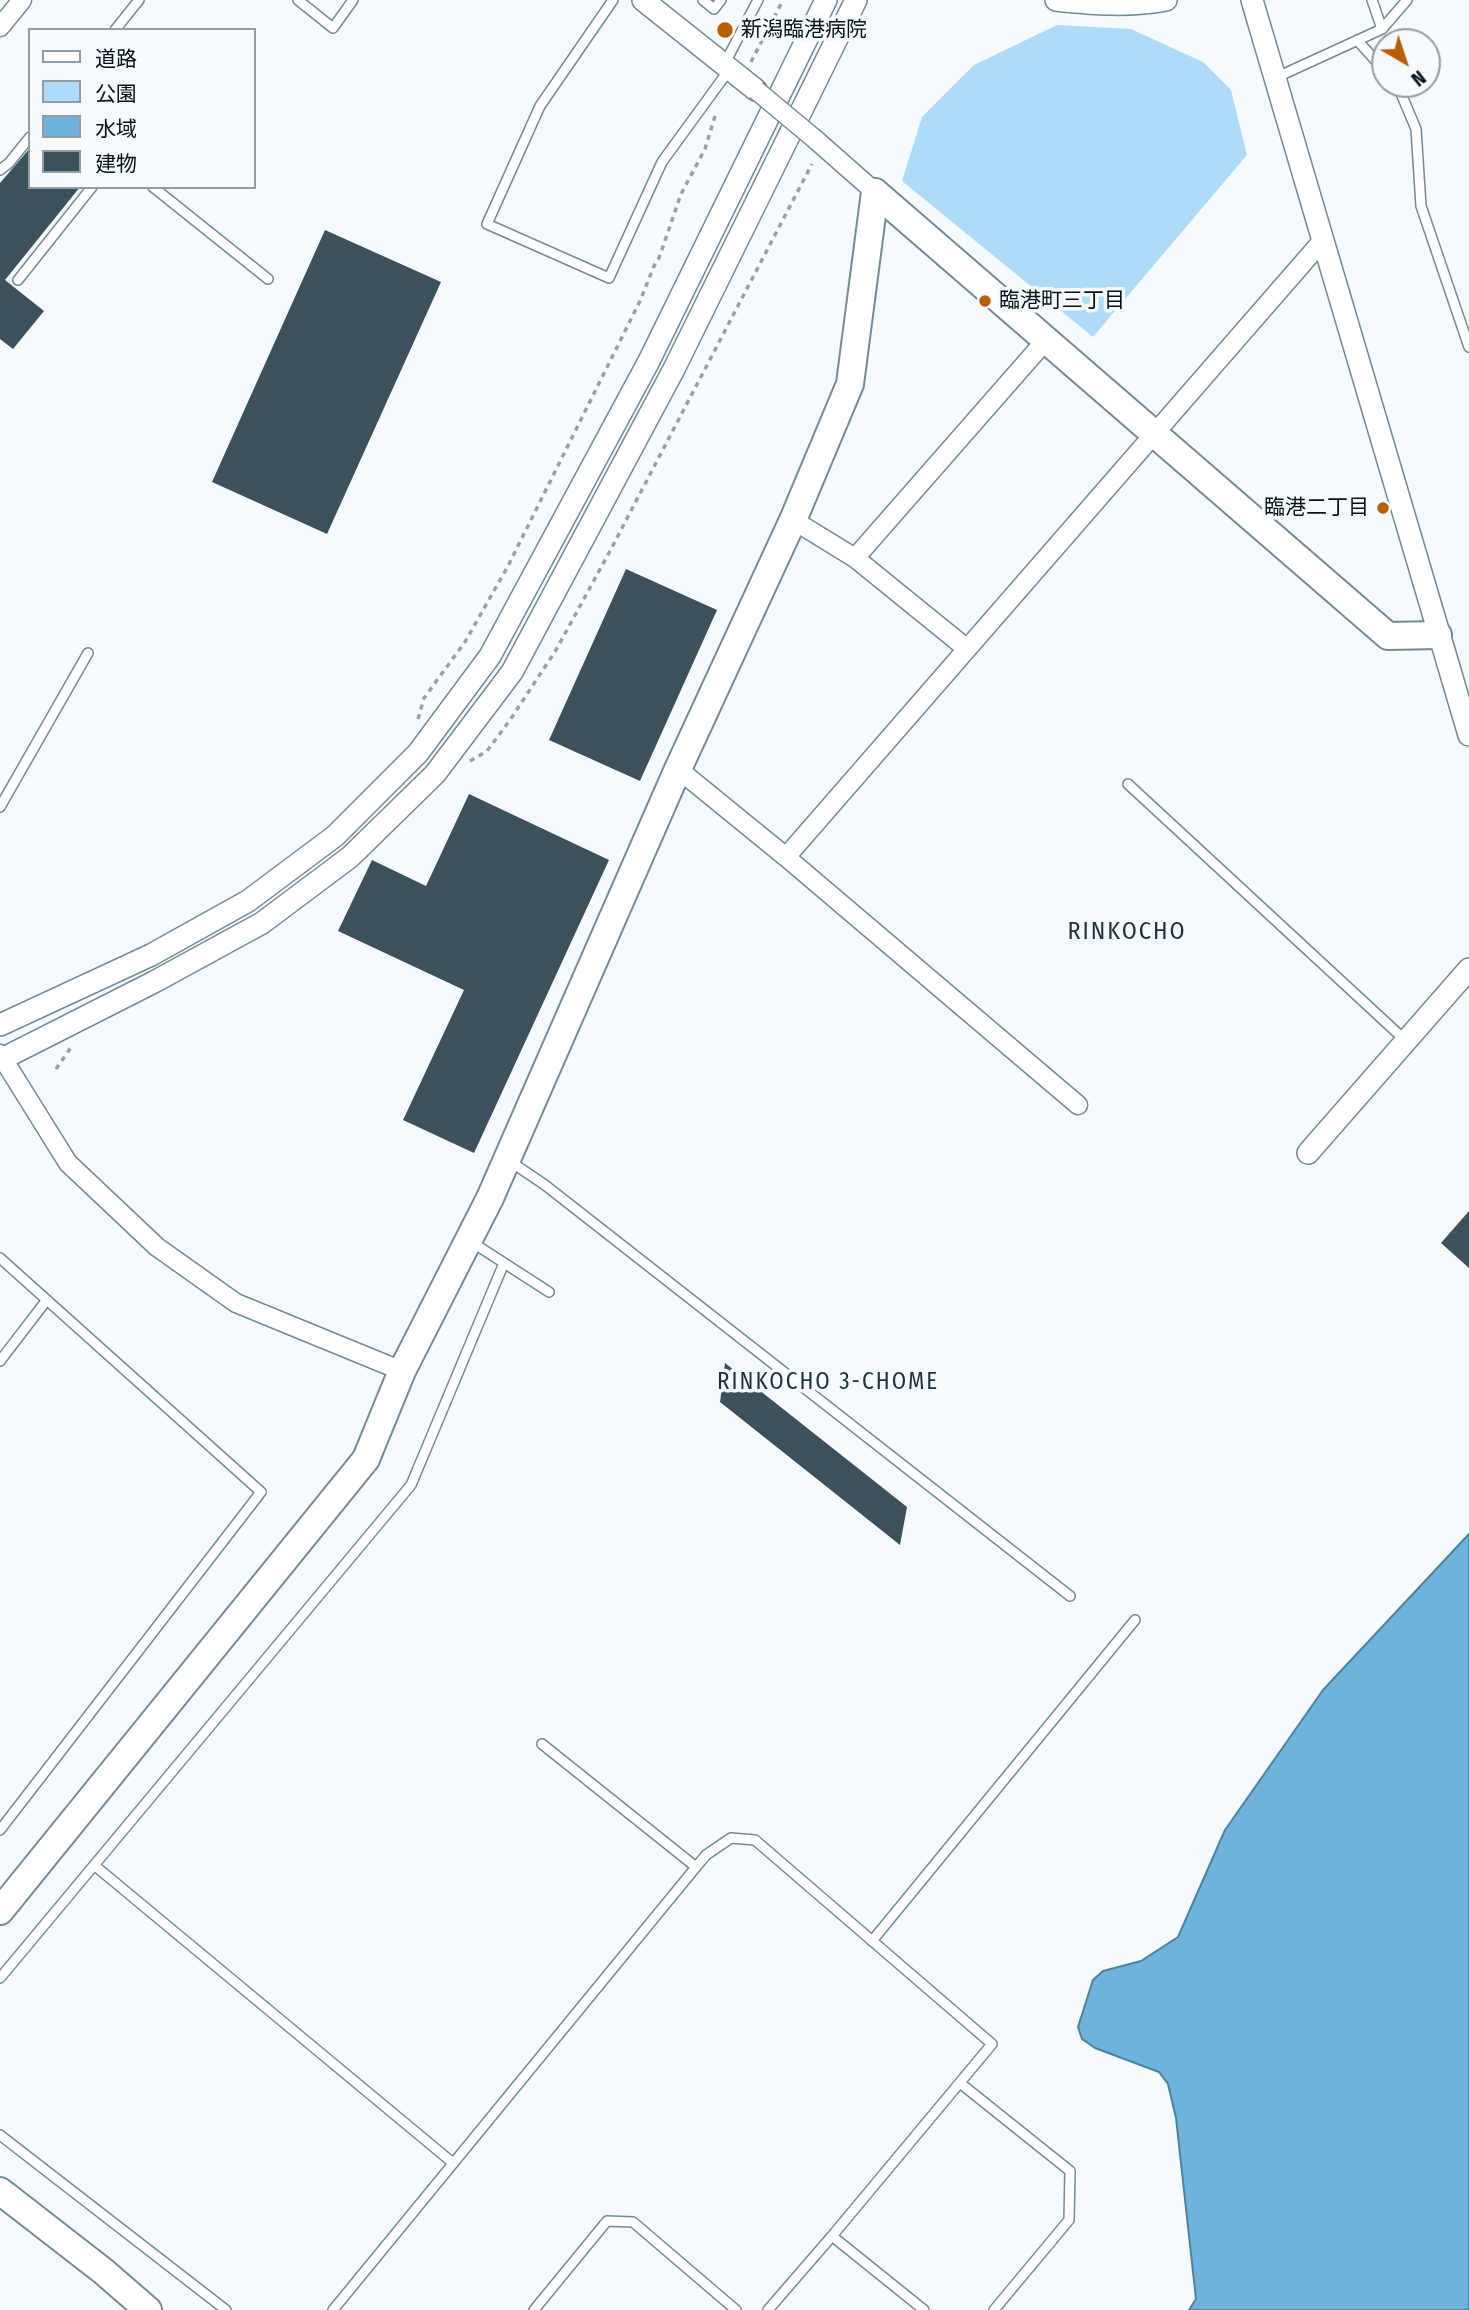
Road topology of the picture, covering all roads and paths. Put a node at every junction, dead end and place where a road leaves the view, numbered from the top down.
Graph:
1 (22, 0) edge
2 (139, 0) edge
3 (298, 0) edge
4 (353, 0) edge
5 (613, 0) edge
6 (643, 0) edge
7 (702, 0) edge
8 (721, 0) edge
9 (758, 0) edge
10 (783, 0) edge
11 (826, 0) edge
12 (856, 0) edge
13 (1056, 0) edge
14 (1166, 0) edge
15 (1252, 0) edge
16 (1372, 0) edge
17 (1407, 0) edge
18 (0, 27) edge
19 (117, 28) edge
20 (1382, 28) edge
21 (1383, 28) edge
22 (1371, 34) edge
23 (1357, 40) junction
24 (1371, 56) edge
25 (734, 67) junction
26 (1275, 78) junction
27 (756, 90) joint
28 (1403, 98) edge
29 (719, 106) dead end
30 (28, 139) edge
31 (0, 170) edge
32 (90, 189) edge
33 (156, 189) edge
34 (875, 192) junction
35 (1323, 240) junction
36 (268, 279) dead end
37 (18, 280) dead end
38 (1046, 340) junction
39 (1469, 347) edge
40 (1153, 433) junction
41 (793, 520) junction
42 (855, 558) junction
43 (1438, 635) junction
44 (966, 648) junction
45 (88, 653) dead end
46 (416, 729) dead end
47 (1469, 735) edge
48 (678, 769) junction
49 (1128, 784) dead end
50 (0, 807) edge
51 (786, 857) junction
52 (1469, 969) edge
53 (0, 1025) edge
54 (1406, 1041) junction
55 (1, 1058) edge
56 (1078, 1105) dead end
57 (1308, 1153) dead end
58 (507, 1160) junction
59 (469, 1240) junction
60 (0, 1258) edge
61 (504, 1263) junction
62 (549, 1292) dead end
63 (46, 1301) junction
64 (0, 1361) edge
65 (402, 1371) junction
66 (1070, 1596) dead end
67 (1135, 1620) dead end
68 (542, 1744) dead end
69 (0, 1830) edge
70 (94, 1865) junction
71 (696, 1867) junction
72 (0, 1911) edge
73 (872, 1941) junction
74 (0, 1978) edge
75 (960, 2083) junction
76 (0, 2135) edge
77 (453, 2163) junction
78 (0, 2191) edge
79 (832, 2236) junction
80 (148, 2310) edge
81 (226, 2310) edge
82 (333, 2310) edge
83 (534, 2310) edge
84 (736, 2310) edge
85 (768, 2310) edge
86 (924, 2310) edge
87 (994, 2310) edge

1 - 18 street
2 - 19 lane
3 - 4 lane
5 - 25 lane
6 - 25 street
7 - 8 lane
9 - 25 lane
10 - 25 path
11 - 53 street
12 - 55 street
13 - 14 street
15 - 26 street
16 - 20 lane
17 - 21 lane
22 - 23 lane
23 - 24 lane
23 - 26 lane
25 - 27 street
26 - 35 street
27 - 34 street, bridge
28 - 39 lane
29 - 46 path
30 - 31 lane
32 - 37 lane
33 - 36 lane
34 - 38 main road
34 - 41 main road
35 - 40 street
35 - 43 street
38 - 40 main road
38 - 42 street
40 - 43 main road
40 - 44 street
41 - 42 street
41 - 48 main road
42 - 44 street
43 - 47 street
44 - 51 street
45 - 50 lane
48 - 51 street
48 - 58 main road
49 - 54 lane
51 - 56 street
52 - 54 street
54 - 57 street
55 - 65 street
58 - 59 main road
58 - 66 lane
59 - 61 lane
59 - 65 main road
60 - 63 lane
61 - 62 lane
61 - 70 lane
63 - 64 lane
63 - 69 lane
65 - 72 main road
67 - 73 lane
68 - 71 lane
70 - 74 lane
70 - 77 lane
71 - 73 lane
71 - 77 lane
73 - 75 lane
75 - 79 lane
75 - 87 lane
76 - 81 lane
77 - 82 lane
78 - 80 main road
79 - 85 lane
79 - 86 lane
83 - 84 lane

